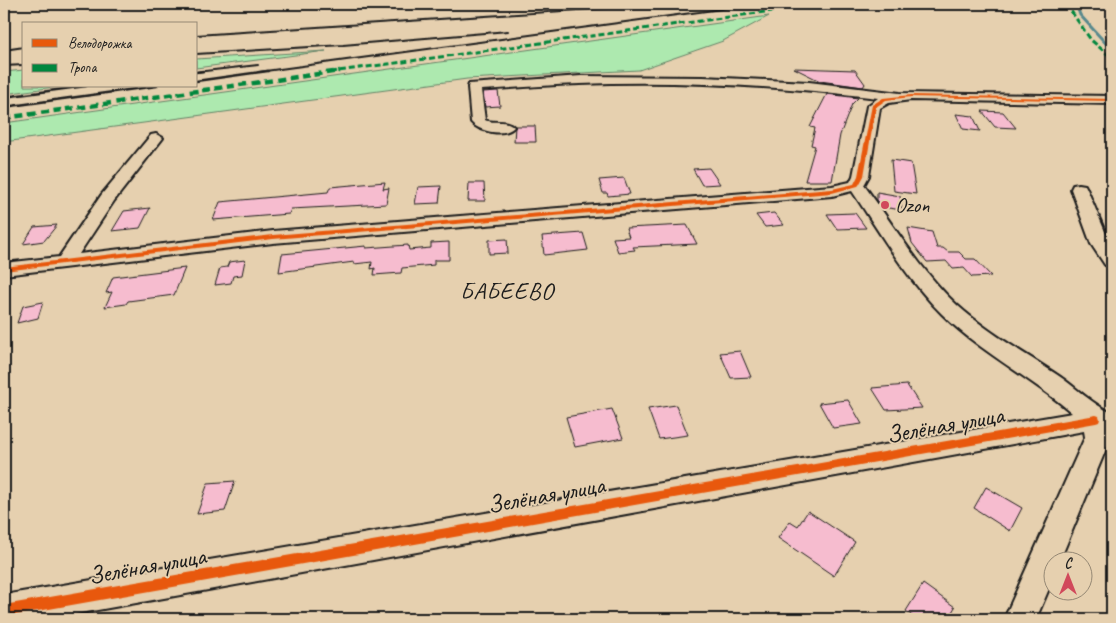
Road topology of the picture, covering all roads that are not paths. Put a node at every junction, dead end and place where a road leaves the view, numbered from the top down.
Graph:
1 (898, 96) junction
2 (1112, 100) edge
3 (507, 127) dead end
4 (156, 138) dead end
5 (856, 185) junction
6 (1079, 189) dead end
7 (66, 260) junction
8 (1112, 261) edge
9 (4, 269) edge
10 (1104, 421) edge
11 (4, 612) edge
12 (1020, 619) edge

1 - 2 street
1 - 3 street
1 - 5 street
4 - 7 street
5 - 7 street
5 - 10 street
6 - 8 street
7 - 9 street
10 - 11 street, Зелёная улица
10 - 12 street

